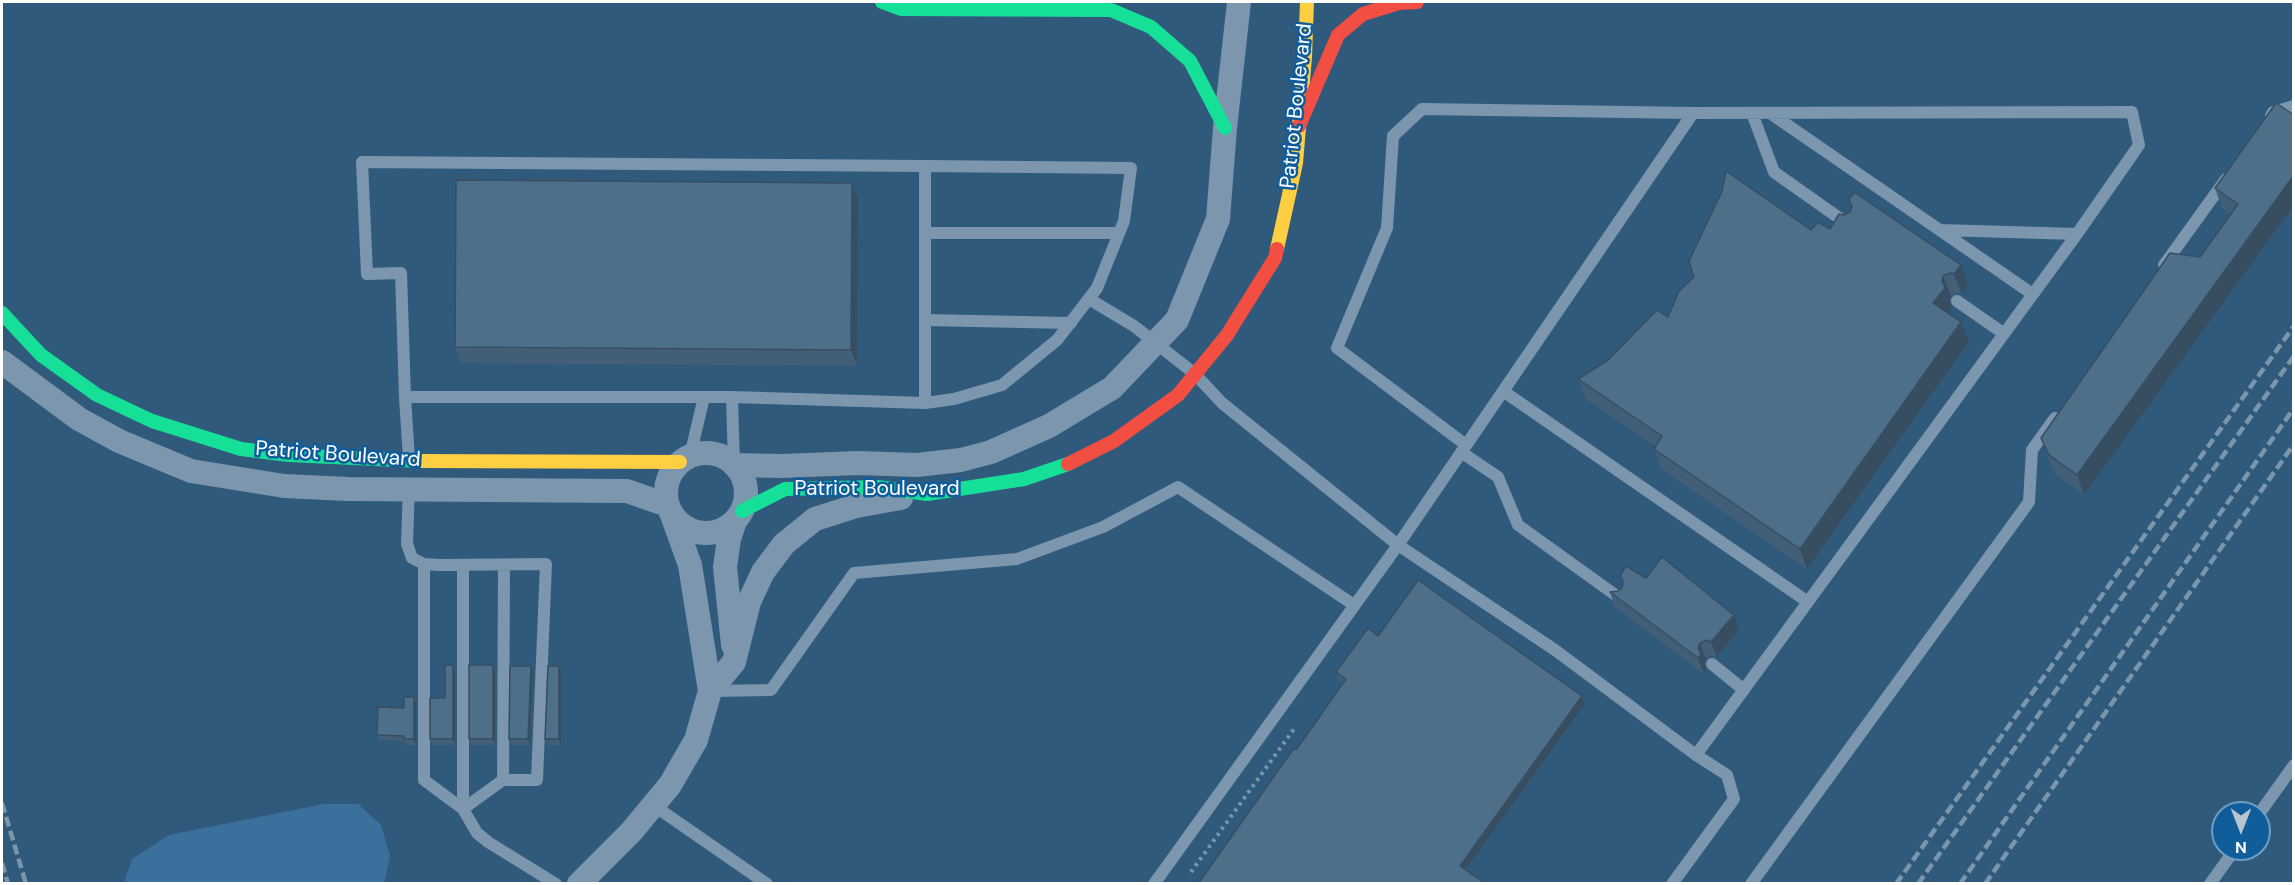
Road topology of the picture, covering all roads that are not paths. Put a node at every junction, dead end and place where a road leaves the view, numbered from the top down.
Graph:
1 (882, 2) edge
2 (1239, 2) edge
3 (1306, 2) edge
4 (1417, 2) edge
5 (2294, 106) edge
6 (1692, 113) junction
7 (1752, 113) junction
8 (1770, 113) junction
9 (2266, 122) edge
10 (1299, 126) junction
11 (1225, 128) junction
12 (925, 166) junction
13 (2232, 170) edge
14 (1851, 227) edge
15 (1940, 230) junction
16 (925, 233) junction
17 (1119, 233) junction
18 (2077, 234) junction
19 (2156, 276) edge
20 (2031, 294) junction
21 (1089, 299) junction
22 (1956, 301) dead end
23 (2, 313) edge
24 (925, 320) junction
25 (1071, 323) junction
26 (2002, 333) junction
27 (1155, 343) junction
28 (2, 362) edge
29 (1195, 374) junction
30 (1503, 391) junction
31 (405, 397) junction
32 (704, 397) junction
33 (732, 397) junction
34 (925, 403) junction
35 (2060, 411) edge
36 (1463, 449) junction
37 (685, 459) junction
38 (409, 461) junction
39 (734, 465) junction
40 (409, 488) junction
41 (927, 494) junction
42 (670, 510) junction
43 (738, 516) junction
44 (1398, 545) junction
45 (424, 564) junction
46 (504, 565) junction
47 (463, 566) junction
48 (1621, 599) edge
49 (1808, 602) junction
50 (1354, 605) junction
51 (734, 662) junction
52 (1712, 664) dead end
53 (1744, 690) junction
54 (710, 691) junction
55 (1696, 755) junction
56 (2294, 765) edge
57 (503, 780) junction
58 (2268, 801) edge
59 (653, 805) junction
60 (463, 809) junction
61 (2227, 861) edge
62 (556, 884) edge
63 (579, 884) edge
64 (767, 884) edge
65 (1154, 884) edge
66 (1672, 884) edge
67 (1751, 884) edge
68 (2211, 884) edge

1 - 11 street
2 - 11 street, Patriot Boulevard
3 - 10 street, Patriot Boulevard
4 - 10 street
5 - 9 lane
6 - 7 lane
6 - 30 lane
6 - 36 lane
7 - 8 lane
7 - 14 lane
8 - 15 lane
8 - 18 lane
10 - 29 street, Patriot Boulevard
11 - 27 street, Patriot Boulevard
12 - 16 lane
12 - 17 lane
12 - 31 lane
13 - 19 lane
15 - 18 lane
15 - 20 lane
16 - 17 lane
16 - 24 lane
17 - 21 lane
18 - 20 lane
20 - 26 lane
21 - 25 lane
21 - 27 lane
22 - 26 lane
23 - 38 street, Patriot Boulevard
24 - 25 lane
24 - 34 lane
25 - 34 lane
26 - 49 lane
27 - 29 lane
27 - 39 street, Patriot Boulevard
28 - 40 street, Patriot Boulevard
29 - 41 street, Patriot Boulevard
29 - 44 lane
30 - 36 lane
30 - 49 lane
31 - 32 lane
31 - 38 lane
32 - 33 lane
32 - 37 lane
33 - 34 lane
33 - 39 lane
35 - 67 lane
36 - 44 lane
36 - 48 lane
37 - 38 street, Patriot Boulevard
37 - 39 street, Patriot Boulevard
37 - 42 street
38 - 40 lane
39 - 43 street
40 - 42 street, Patriot Boulevard
40 - 45 lane
41 - 43 street, Patriot Boulevard
41 - 51 street
42 - 43 street, Patriot Boulevard
42 - 54 street
43 - 51 street
44 - 50 lane
44 - 55 lane
45 - 47 lane
45 - 60 lane
46 - 47 lane
46 - 57 lane
46 - 57 lane
47 - 60 lane
49 - 53 lane
50 - 54 lane
50 - 65 lane
51 - 54 street
52 - 53 lane
53 - 55 lane
54 - 59 street
55 - 66 lane
56 - 58 lane
57 - 60 lane
59 - 63 street
59 - 64 lane
60 - 62 lane
61 - 68 lane

